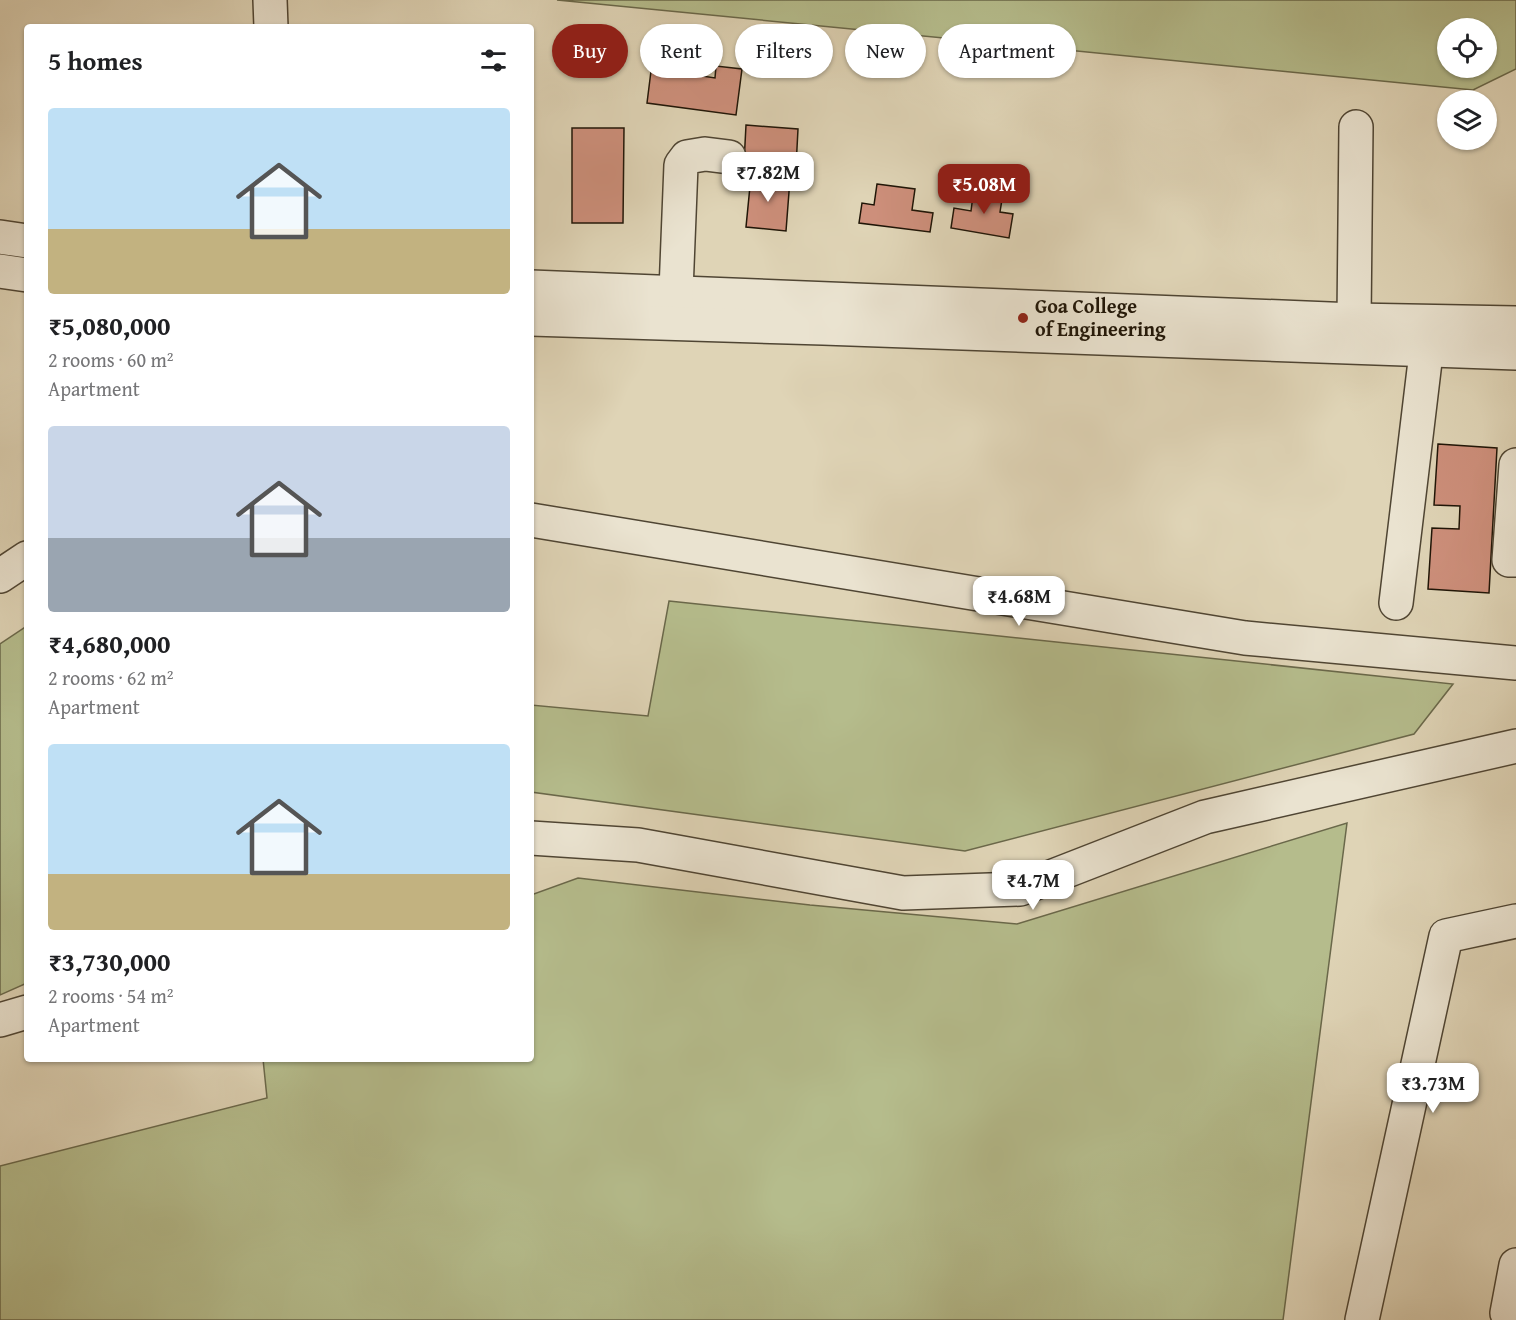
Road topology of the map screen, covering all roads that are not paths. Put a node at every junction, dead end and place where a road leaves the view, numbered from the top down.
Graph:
1 (270, 0) edge
2 (271, 24) edge
3 (1356, 127) dead end
4 (729, 157) dead end
5 (0, 237) edge
6 (24, 241) edge
7 (0, 271) edge
8 (24, 275) edge
9 (534, 287) edge
10 (675, 308) junction
11 (534, 319) edge
12 (1354, 320) junction
13 (1516, 323) edge
14 (1428, 335) junction
15 (1516, 354) edge
16 (1516, 465) edge
17 (534, 520) edge
18 (24, 560) edge
19 (1516, 560) edge
20 (0, 576) edge
21 (1396, 603) dead end
22 (1516, 663) edge
23 (1516, 746) edge
24 (534, 838) edge
25 (1516, 921) edge
26 (24, 1013) edge
27 (0, 1020) edge
28 (1516, 1265) edge
29 (1516, 1316) edge
30 (1362, 1320) edge

1 - 2 street
3 - 12 street
4 - 10 street
5 - 6 street
7 - 8 street
9 - 10 street
10 - 11 street
10 - 12 street
10 - 14 street
12 - 14 street
13 - 14 street
14 - 15 street
14 - 21 street
16 - 19 street
17 - 22 street
18 - 20 street
23 - 24 street
25 - 30 street
26 - 27 street
28 - 29 street

